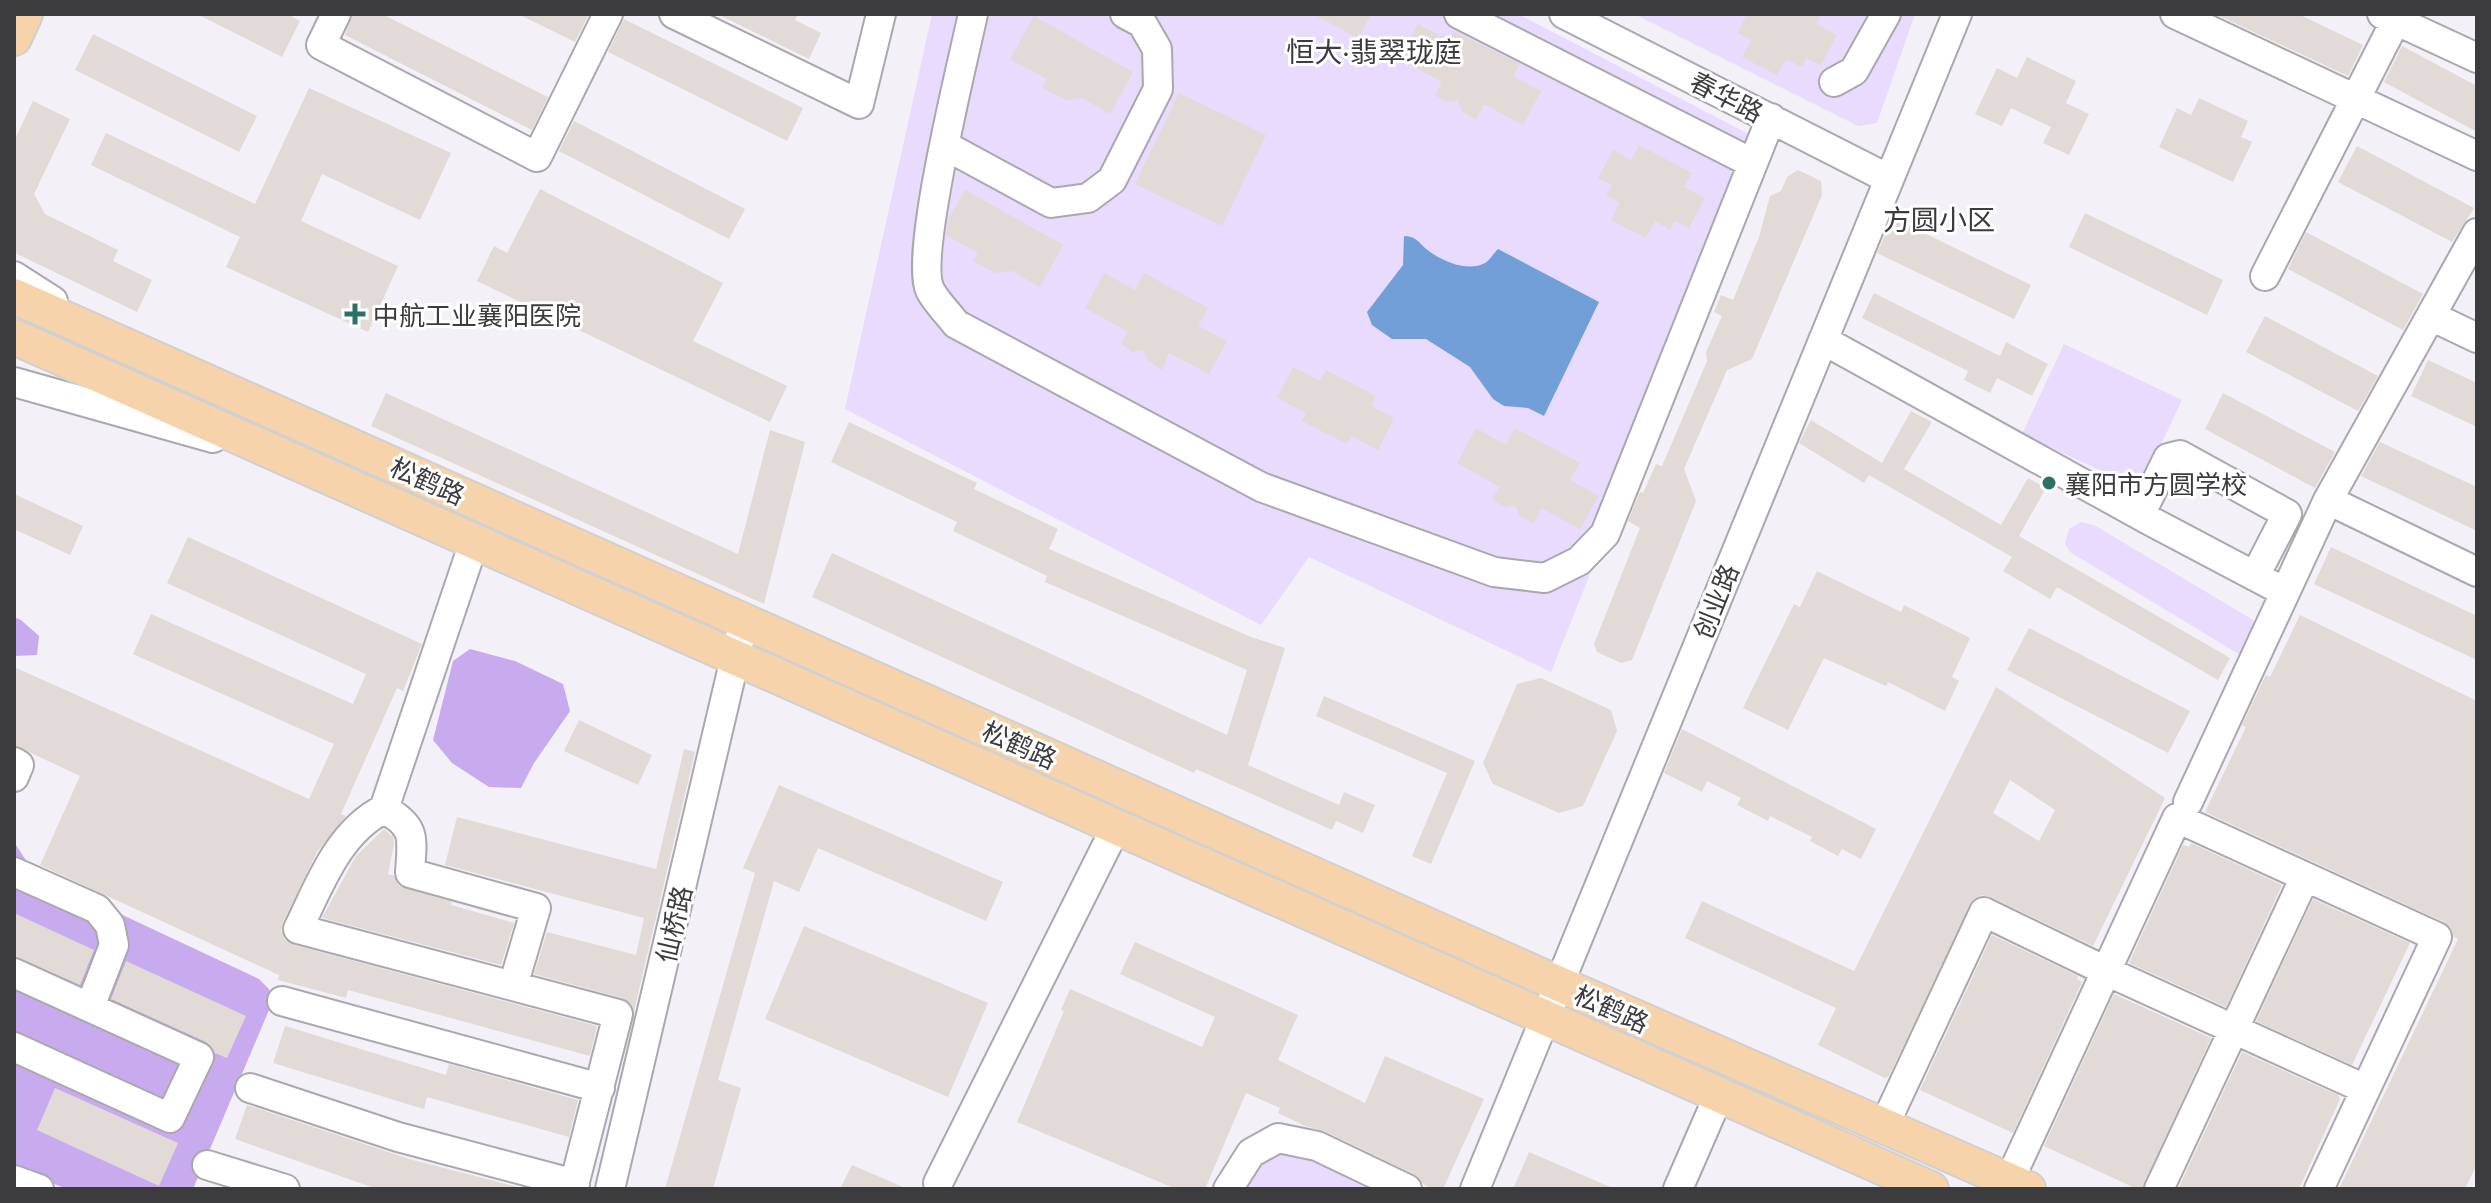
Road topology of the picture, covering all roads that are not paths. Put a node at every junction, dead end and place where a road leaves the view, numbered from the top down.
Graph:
1 (25, 14) edge
2 (336, 14) edge
3 (608, 14) edge
4 (674, 14) edge
5 (881, 14) edge
6 (973, 14) edge
7 (1125, 14) edge
8 (1459, 14) edge
9 (1564, 14) edge
10 (1886, 14) edge
11 (1956, 15) edge
12 (2182, 15) edge
13 (2392, 16) edge
14 (14, 38) edge
15 (2477, 58) edge
16 (1834, 82) dead end
17 (2357, 98) junction
18 (1771, 118) junction
19 (946, 146) junction
20 (2477, 156) edge
21 (1752, 163) junction
22 (1889, 179) junction
23 (2477, 233) edge
24 (14, 276) edge
25 (2265, 276) dead end
26 (14, 296) edge
27 (2431, 316) junction
28 (14, 337) edge
29 (2477, 338) edge
30 (1823, 340) junction
31 (121, 344) junction
32 (14, 382) edge
33 (289, 460) junction
34 (2328, 500) junction
35 (2145, 518) junction
36 (474, 542) junction
37 (2477, 572) edge
38 (2255, 576) junction
39 (2285, 592) junction
40 (744, 620) junction
41 (736, 658) junction
42 (14, 762) edge
43 (14, 777) edge
44 (2188, 802) dead end
45 (384, 809) junction
46 (1116, 827) junction
47 (14, 872) edge
48 (2305, 877) junction
49 (2106, 971) junction
50 (14, 973) edge
51 (1557, 983) junction
52 (513, 986) junction
53 (282, 1001) dead end
54 (90, 1007) junction
55 (1543, 1017) junction
56 (2234, 1028) junction
57 (14, 1047) edge
58 (250, 1088) dead end
59 (600, 1088) junction
60 (2365, 1089) junction
61 (1719, 1095) junction
62 (1884, 1126) junction
63 (207, 1165) dead end
64 (14, 1180) edge
65 (938, 1183) dead end
66 (2018, 1185) edge
67 (574, 1186) edge
68 (39, 1189) edge
69 (285, 1189) edge
70 (610, 1189) edge
71 (1228, 1189) edge
72 (1407, 1189) edge
73 (1475, 1189) edge
74 (1678, 1189) edge
75 (1931, 1189) edge
76 (2159, 1189) edge
77 (2319, 1189) edge

1 - 14 main road
2 - 3 street
4 - 5 street
6 - 19 street
7 - 19 street
8 - 21 street
9 - 18 street, 春华路
10 - 16 street
11 - 22 street, 创业路
12 - 17 street
13 - 15 street
13 - 17 street
17 - 20 street
17 - 25 street
18 - 21 street
18 - 22 street, 春华路
19 - 21 street
22 - 30 street, 创业路
23 - 27 street
24 - 31 street
26 - 31 main road, 松鹤路
27 - 29 street
27 - 34 street
28 - 33 main road, 松鹤路
30 - 35 street
30 - 51 street, 创业路
31 - 40 main road, 松鹤路
32 - 33 street
33 - 36 main road, 松鹤路
34 - 37 street
34 - 39 street
35 - 38 street
35 - 38 street
36 - 41 main road, 松鹤路
36 - 45 street
38 - 39 street
39 - 44 street
40 - 41 street, 仙桥路
40 - 51 main road, 松鹤路
41 - 46 main road, 松鹤路
41 - 70 street, 仙桥路
42 - 43 street
45 - 52 street
45 - 52 street
46 - 55 main road, 松鹤路
46 - 65 street
47 - 54 street
48 - 49 street
48 - 56 street
48 - 60 street
49 - 56 street
49 - 62 street
49 - 66 street
50 - 54 street
51 - 55 street, 创业路
51 - 62 main road, 松鹤路
52 - 59 street
53 - 59 street
54 - 57 street
55 - 61 main road, 松鹤路
55 - 73 street, 创业路
56 - 60 street
56 - 76 street
58 - 67 street
59 - 67 street
60 - 77 street
61 - 74 street
61 - 75 main road, 松鹤路
62 - 66 main road, 松鹤路
63 - 69 street
64 - 68 street
71 - 72 street

